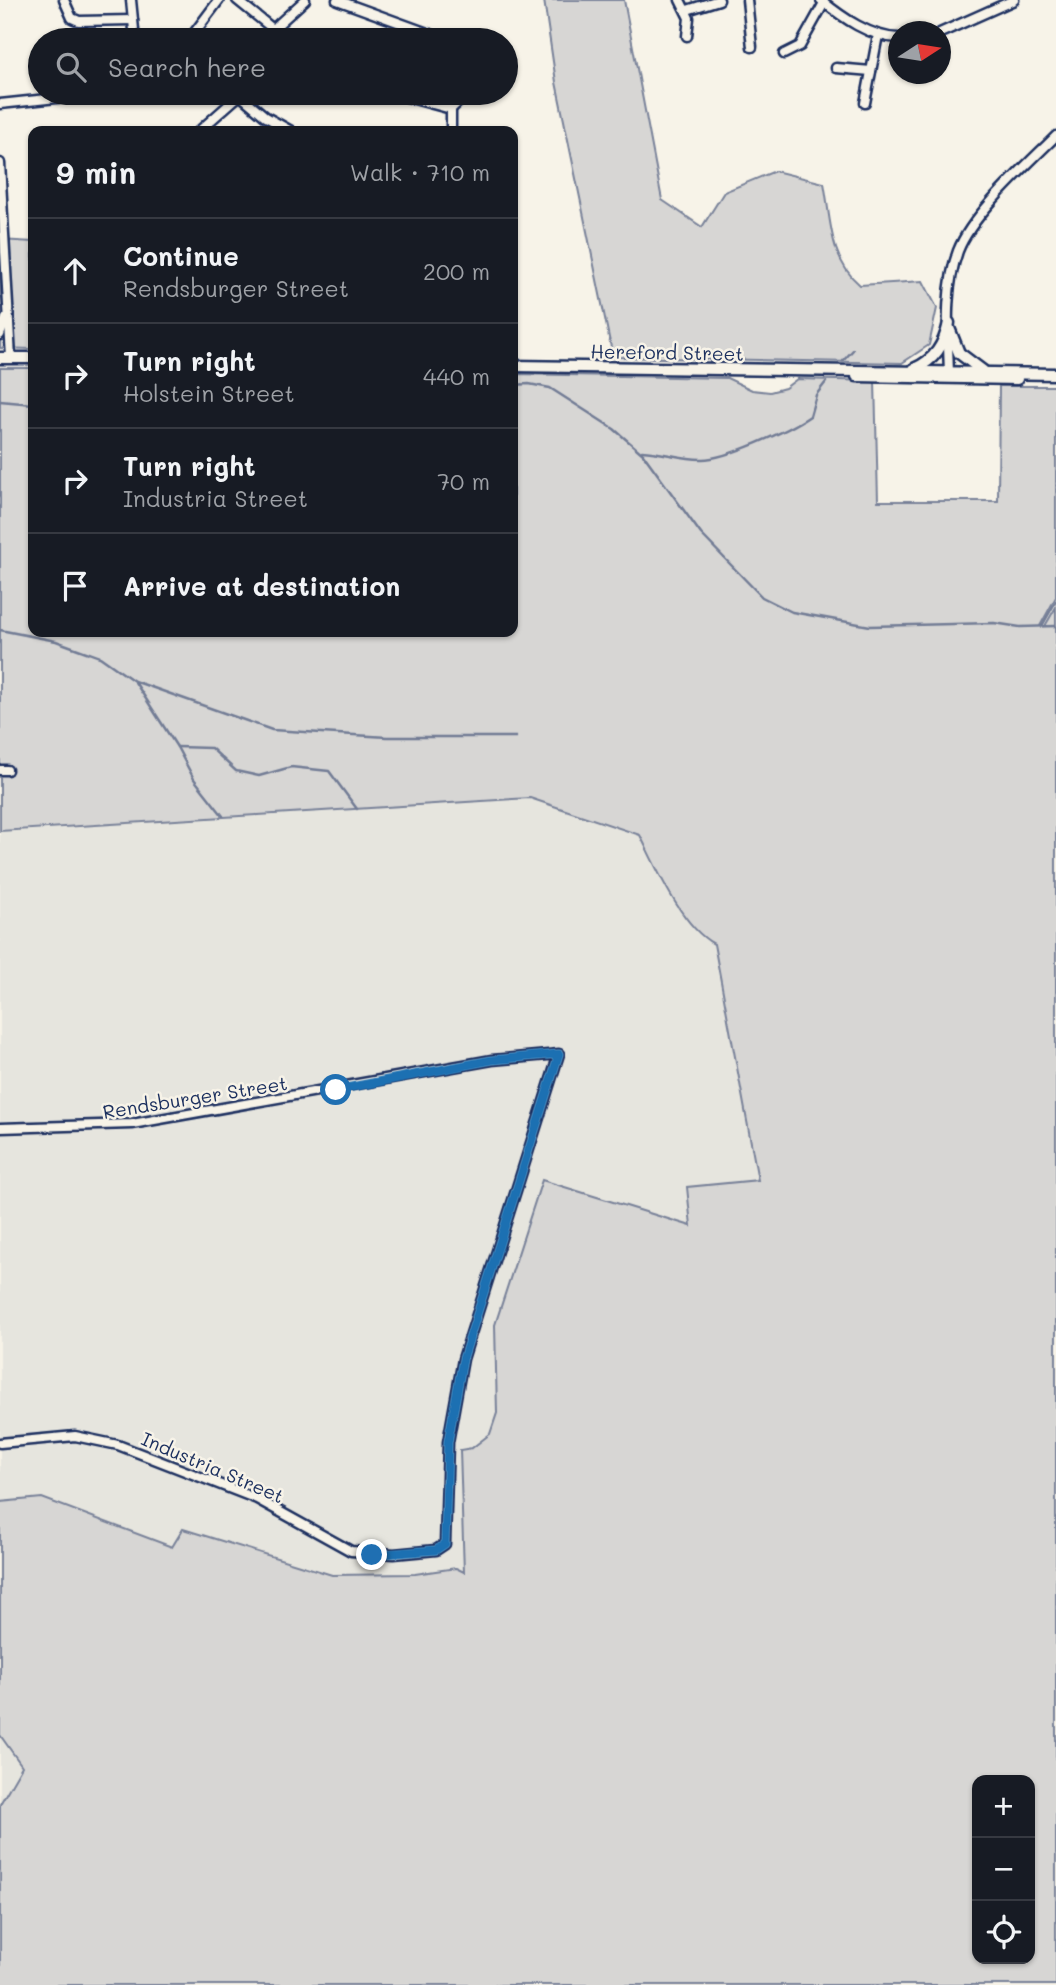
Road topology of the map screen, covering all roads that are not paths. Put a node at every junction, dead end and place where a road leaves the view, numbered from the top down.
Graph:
1 (64, 0) edge
2 (131, 0) edge
3 (219, 0) edge
4 (237, 0) edge
5 (305, 0) edge
6 (337, 0) edge
7 (680, 0) edge
8 (719, 0) edge
9 (747, 0) edge
10 (1014, 0) edge
11 (822, 1) edge
12 (687, 10) junction
13 (133, 20) junction
14 (134, 28) edge
15 (197, 28) edge
16 (272, 28) edge
17 (274, 28) edge
18 (414, 28) edge
19 (951, 28) edge
20 (878, 35) junction
21 (687, 36) dead end
22 (888, 36) edge
23 (752, 47) dead end
24 (784, 54) dead end
25 (836, 68) dead end
26 (871, 71) junction
27 (28, 101) edge
28 (865, 103) dead end
29 (0, 104) edge
30 (229, 105) edge
31 (253, 105) edge
32 (436, 105) edge
33 (455, 105) edge
34 (451, 109) junction
35 (205, 126) edge
36 (282, 126) edge
37 (451, 126) edge
38 (1056, 136) edge
39 (0, 163) edge
40 (7, 314) junction
41 (949, 325) junction
42 (0, 335) edge
43 (6, 358) edge
44 (28, 358) edge
45 (518, 366) edge
46 (907, 371) junction
47 (820, 372) junction
48 (987, 373) junction
49 (1056, 374) edge
50 (949, 376) junction
51 (1056, 379) edge
52 (0, 1128) edge
53 (0, 1443) edge
54 (445, 1544) joint

1 - 13 street
2 - 13 street
3 - 15 street
4 - 16 street
5 - 17 street
6 - 18 street
7 - 12 street
8 - 12 street
9 - 23 street
10 - 19 street
11 - 20 street
11 - 24 street
12 - 21 street
13 - 14 street
20 - 22 street
20 - 26 street
25 - 26 street
26 - 28 street
27 - 29 street
30 - 35 street
31 - 36 street
32 - 34 street
33 - 34 street
34 - 37 street
38 - 41 street
39 - 40 street
40 - 42 street
40 - 43 street
41 - 46 main road
41 - 48 main road
41 - 50 street
43 - 44 main road
45 - 47 main road, Hereford Street
46 - 47 main road, Hereford Street
46 - 50 main road, Hereford Street
47 - 50 main road, Hereford Street
48 - 49 main road, Hereford Street
48 - 50 main road, Hereford Street
50 - 51 main road, Hereford Street
52 - 54 street, Rendsburger Street
53 - 54 street, Industria Street

